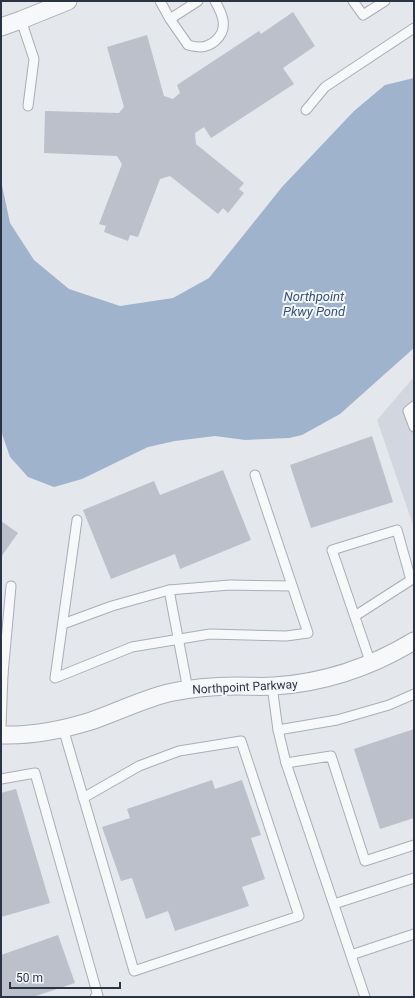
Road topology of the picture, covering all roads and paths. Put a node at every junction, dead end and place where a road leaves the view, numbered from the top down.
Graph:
1 (68, 1) edge
2 (160, 1) edge
3 (198, 1) edge
4 (215, 1) edge
5 (353, 1) edge
6 (385, 1) edge
7 (170, 19) junction
8 (21, 20) junction
9 (1, 27) edge
10 (414, 28) edge
11 (28, 106) dead end
12 (306, 110) dead end
13 (414, 406) edge
14 (414, 427) edge
15 (255, 475) dead end
16 (77, 520) dead end
17 (11, 586) dead end
18 (292, 586) junction
19 (169, 590) junction
20 (355, 616) junction
21 (63, 624) junction
22 (4, 629) edge
23 (178, 639) junction
24 (414, 641) edge
25 (371, 664) junction
26 (2, 674) edge
27 (272, 686) junction
28 (188, 690) junction
29 (414, 694) edge
30 (1, 727) edge
31 (63, 728) junction
32 (278, 730) junction
33 (1, 735) edge
34 (286, 764) junction
35 (1, 779) edge
36 (83, 798) junction
37 (414, 845) edge
38 (414, 878) edge
39 (334, 904) junction
40 (414, 934) edge
41 (351, 955) junction
42 (95, 997) edge
43 (365, 997) edge

1 - 8 street
2 - 7 lane
3 - 7 lane
4 - 7 lane
5 - 6 lane
8 - 9 street
8 - 11 lane
10 - 12 lane
13 - 14 lane
15 - 18 lane
16 - 21 lane
17 - 22 lane
18 - 19 lane
18 - 23 lane
19 - 21 lane
19 - 23 lane
20 - 20 lane
20 - 25 lane
21 - 23 lane
22 - 26 lane
23 - 28 lane
24 - 25 street, Northpoint Parkway
25 - 27 street, Northpoint Parkway
26 - 30 lane
27 - 28 street, Northpoint Parkway
27 - 32 lane
28 - 31 street, Northpoint Parkway
29 - 32 lane
31 - 33 street, Northpoint Parkway
31 - 36 lane
32 - 34 lane
34 - 37 lane
34 - 39 lane
35 - 42 lane
36 - 36 lane
38 - 39 lane
39 - 41 lane
40 - 41 lane
41 - 43 lane

